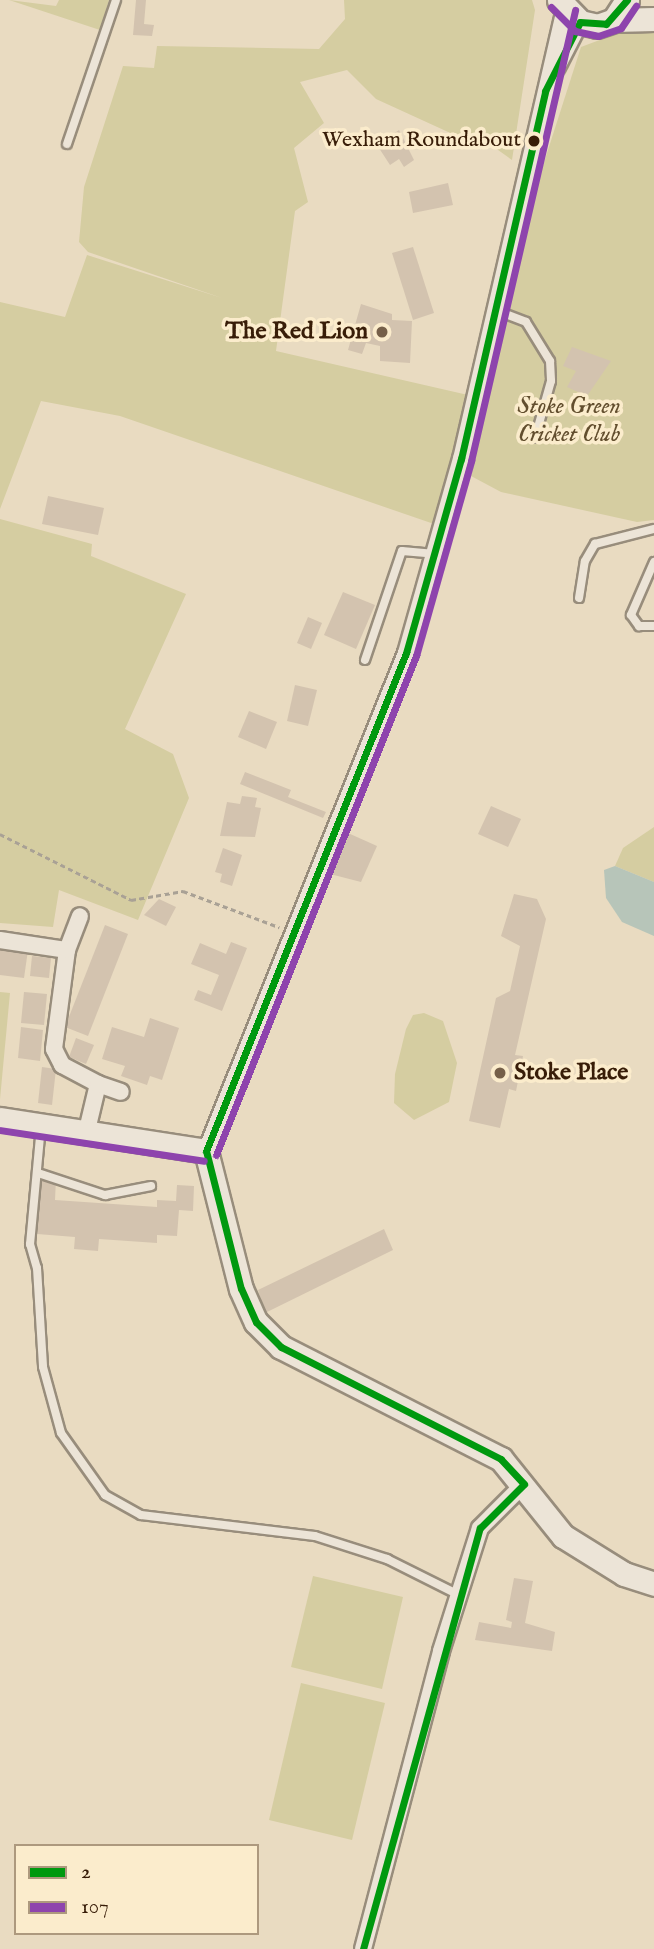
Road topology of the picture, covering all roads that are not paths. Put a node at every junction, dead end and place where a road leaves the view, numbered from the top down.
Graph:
1 (116, 0) edge
2 (627, 0) edge
3 (567, 8) edge
4 (654, 19) edge
5 (614, 20) junction
6 (67, 144) dead end
7 (495, 310) junction
8 (534, 438) dead end
9 (654, 529) edge
10 (435, 554) junction
11 (654, 562) edge
12 (579, 598) dead end
13 (654, 625) edge
14 (365, 660) dead end
15 (80, 916) dead end
16 (0, 940) edge
17 (67, 950) junction
18 (98, 1084) junction
19 (121, 1092) dead end
20 (0, 1119) edge
21 (41, 1124) junction
22 (87, 1130) junction
23 (206, 1151) junction
24 (38, 1173) junction
25 (150, 1186) dead end
26 (524, 1485) junction
27 (654, 1584) edge
28 (457, 1594) junction
29 (363, 1949) edge

1 - 6 lane
2 - 5 main road
3 - 5 main road
3 - 7 street
4 - 5 main road
7 - 8 lane
7 - 10 street
9 - 12 lane
10 - 14 lane
10 - 23 street
11 - 13 lane
15 - 17 street
16 - 17 street
17 - 18 street
18 - 19 street
18 - 22 street
20 - 21 main road
21 - 22 main road
21 - 24 lane
22 - 23 main road
23 - 26 main road
24 - 25 lane
24 - 28 lane
26 - 27 main road
26 - 28 street
28 - 29 street

